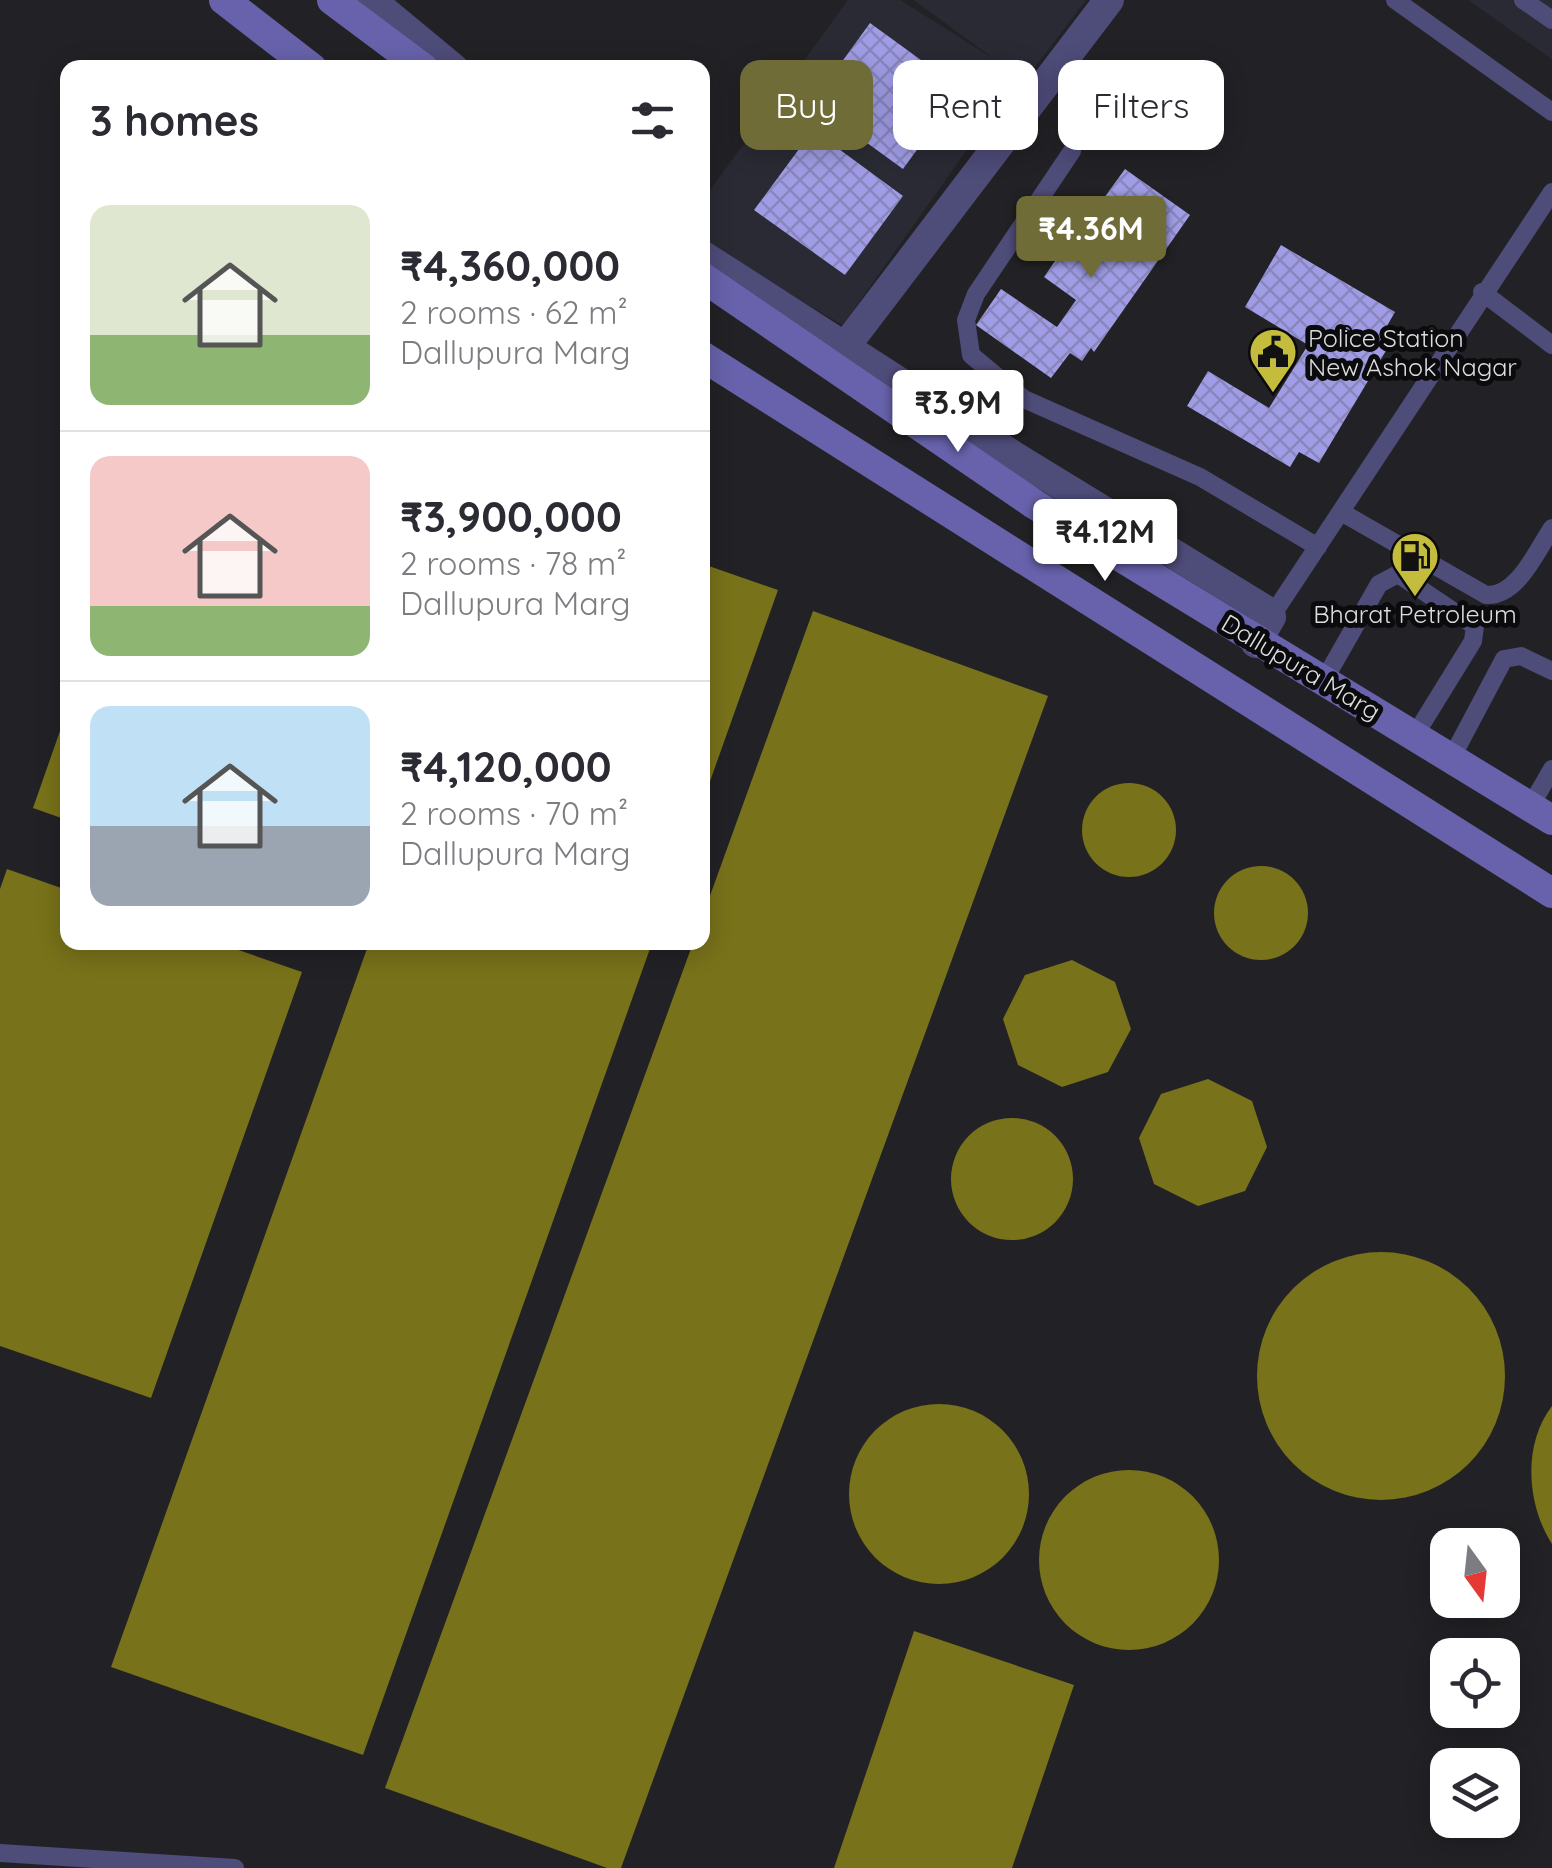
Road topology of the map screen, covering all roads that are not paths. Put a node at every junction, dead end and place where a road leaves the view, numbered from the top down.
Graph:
1 (224, 0) edge
2 (332, 0) edge
3 (1109, 0) edge
4 (1396, 0) edge
5 (1523, 0) edge
6 (376, 8) edge
7 (1552, 20) edge
8 (302, 60) edge
9 (417, 60) edge
10 (443, 60) edge
11 (1552, 112) edge
12 (1072, 150) dead end
13 (1552, 192) edge
14 (710, 261) edge
15 (710, 282) edge
16 (1482, 292) junction
17 (1552, 346) edge
18 (839, 355) junction
19 (710, 361) edge
20 (1341, 512) junction
21 (1552, 528) edge
22 (1318, 547) junction
23 (1264, 630) junction
24 (1552, 671) edge
25 (1323, 682) junction
26 (1415, 735) junction
27 (1451, 759) junction
28 (1552, 769) edge
29 (1541, 814) edge
30 (1552, 893) edge
31 (0, 1853) edge
32 (235, 1868) edge

1 - 8 main road
2 - 6 main road
3 - 18 street
4 - 11 lane
5 - 7 lane
6 - 9 main road
6 - 10 street
12 - 22 lane
13 - 16 lane
14 - 18 street
15 - 18 main road, Dallupura Marg
16 - 17 lane
16 - 20 lane
18 - 23 main road, Dallupura Marg
19 - 30 main road
20 - 21 lane
20 - 22 lane
22 - 23 lane
23 - 25 main road, Dallupura Marg
24 - 27 lane
25 - 26 main road, Dallupura Marg
25 - 26 lane
26 - 27 main road, Dallupura Marg
27 - 29 main road, Dallupura Marg
28 - 29 lane
31 - 32 lane

